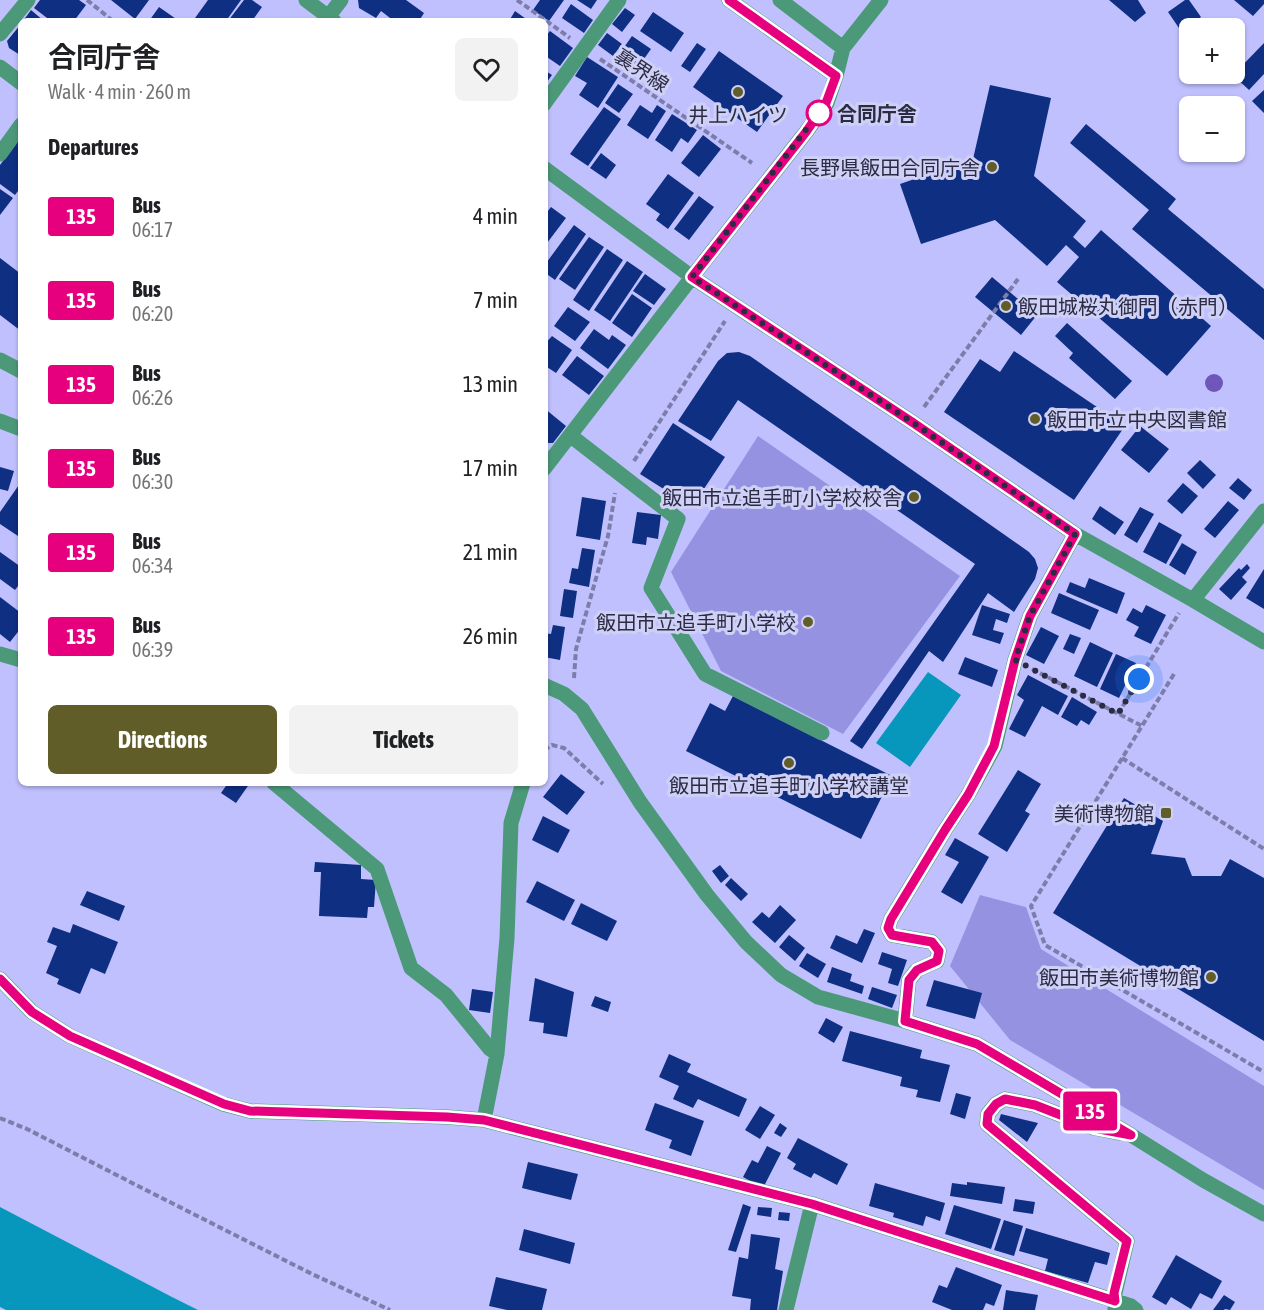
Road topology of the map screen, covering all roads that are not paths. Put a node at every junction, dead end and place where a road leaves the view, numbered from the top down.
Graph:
1 (28, 0) edge
2 (306, 0) edge
3 (341, 0) edge
4 (619, 0) edge
5 (729, 0) edge
6 (780, 0) edge
7 (881, 0) edge
8 (327, 18) edge
9 (330, 18) edge
10 (0, 34) edge
11 (843, 48) junction
12 (0, 68) edge
13 (836, 76) junction
14 (18, 81) edge
15 (548, 99) edge
16 (18, 129) edge
17 (0, 154) edge
18 (548, 171) edge
19 (692, 277) junction
20 (0, 360) edge
21 (18, 369) edge
22 (0, 421) edge
23 (18, 428) edge
24 (571, 436) junction
25 (548, 464) edge
26 (1264, 511) edge
27 (1075, 534) junction
28 (1193, 600) junction
29 (1264, 642) edge
30 (0, 654) edge
31 (18, 659) edge
32 (548, 687) edge
33 (822, 733) dead end
34 (278, 786) edge
35 (522, 786) edge
36 (0, 979) edge
37 (905, 1021) junction
38 (497, 1054) junction
39 (484, 1120) junction
40 (1131, 1135) junction
41 (812, 1204) junction
42 (1264, 1214) edge
43 (1115, 1306) edge
44 (786, 1310) edge
45 (1136, 1310) edge

1 - 10 street
2 - 8 street
3 - 9 street
4 - 15 street
5 - 13 street
6 - 11 street
7 - 11 street
11 - 13 street
12 - 14 street
13 - 19 street
16 - 17 street
18 - 19 street
19 - 24 street
19 - 27 street
20 - 21 street
22 - 23 street
24 - 25 street
24 - 33 street, bridge
26 - 28 street
27 - 28 street
27 - 37 street
28 - 29 street
30 - 31 street
32 - 37 street
34 - 38 street
35 - 38 street
36 - 39 street
37 - 40 street
38 - 39 street
39 - 41 street
40 - 42 street
40 - 43 street
41 - 43 street
41 - 44 street
43 - 45 street

